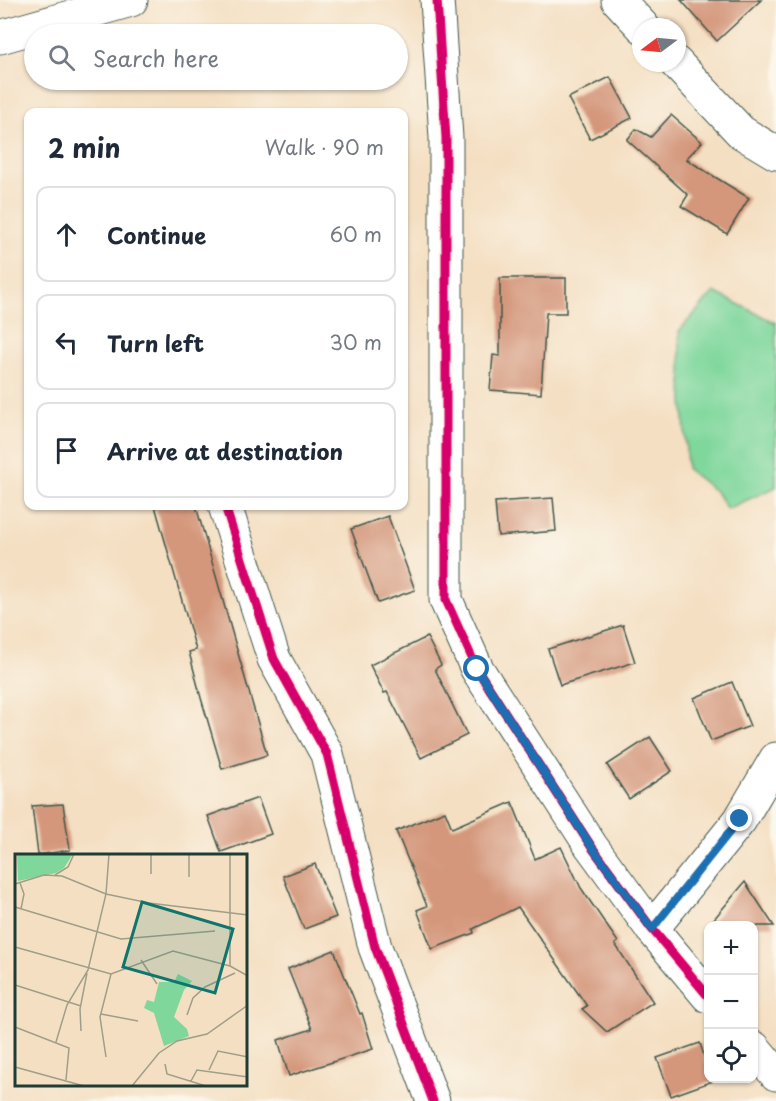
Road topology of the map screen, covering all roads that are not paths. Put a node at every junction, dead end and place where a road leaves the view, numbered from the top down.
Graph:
1 (131, 0) edge
2 (437, 0) edge
3 (618, 0) edge
4 (635, 18) edge
5 (46, 24) edge
6 (24, 30) edge
7 (0, 37) edge
8 (684, 72) edge
9 (776, 153) edge
10 (226, 510) edge
11 (776, 759) edge
12 (652, 929) junction
13 (704, 991) edge
14 (758, 1054) edge
15 (776, 1074) edge
16 (433, 1101) edge

1 - 5 street
2 - 12 street
3 - 4 street
6 - 7 street
8 - 9 street
10 - 16 street
11 - 12 street
12 - 13 street
14 - 15 street

